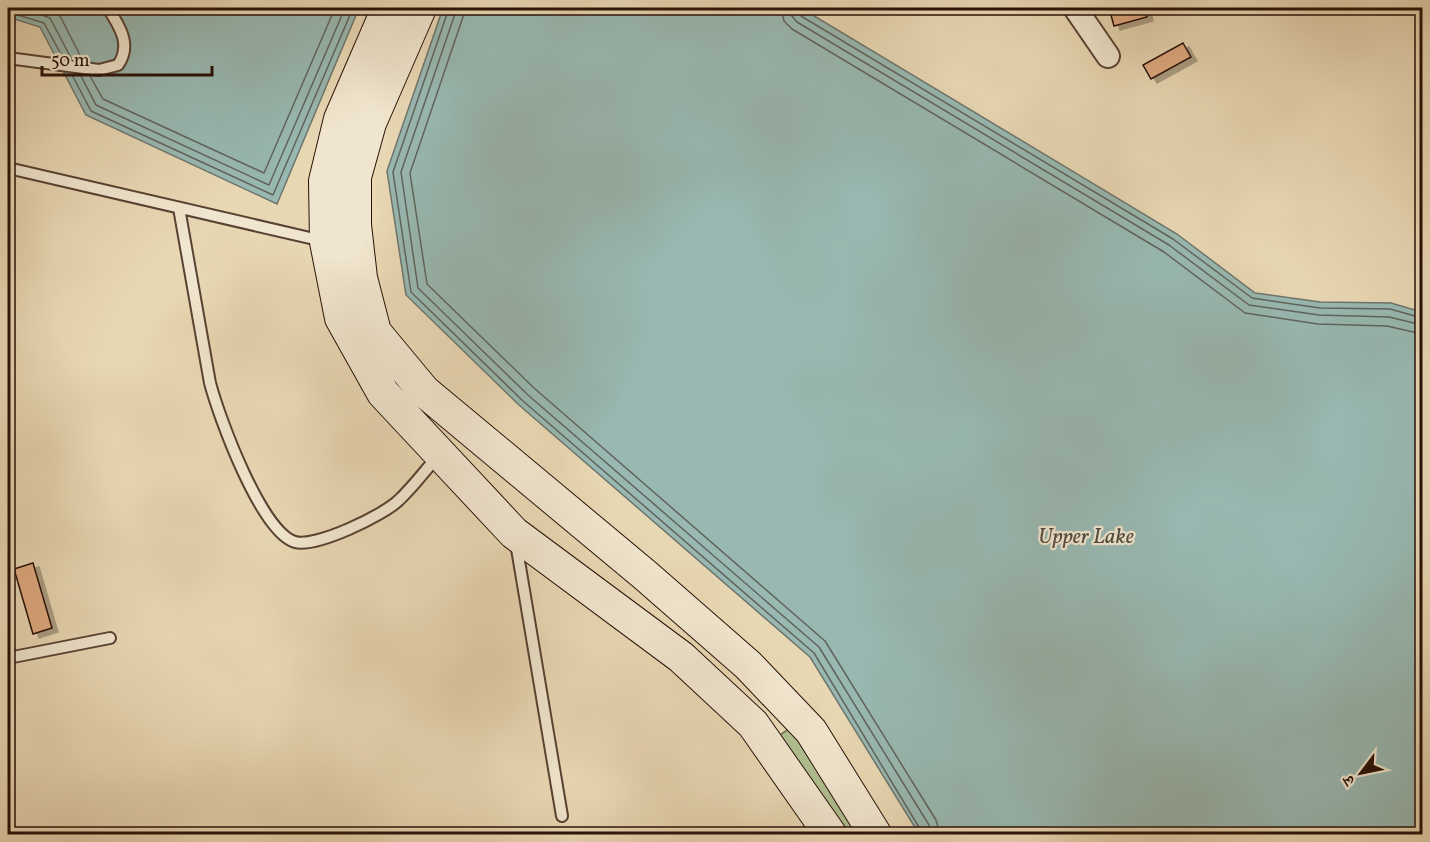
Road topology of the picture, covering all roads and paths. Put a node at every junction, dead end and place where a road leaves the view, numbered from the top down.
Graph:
1 (108, 8) edge
2 (387, 8) edge
3 (420, 8) edge
4 (1075, 8) edge
5 (1108, 56) dead end
6 (8, 58) edge
7 (8, 168) edge
8 (179, 208) junction
9 (326, 242) junction
10 (440, 454) junction
11 (514, 533) junction
12 (110, 638) dead end
13 (8, 658) edge
14 (562, 816) dead end
15 (830, 834) edge
16 (875, 834) edge

1 - 6 lane
2 - 9 main road
3 - 16 main road
4 - 5 street
7 - 8 lane
8 - 9 lane
8 - 10 lane
9 - 10 main road
10 - 11 main road
11 - 14 lane
11 - 15 main road
12 - 13 lane

